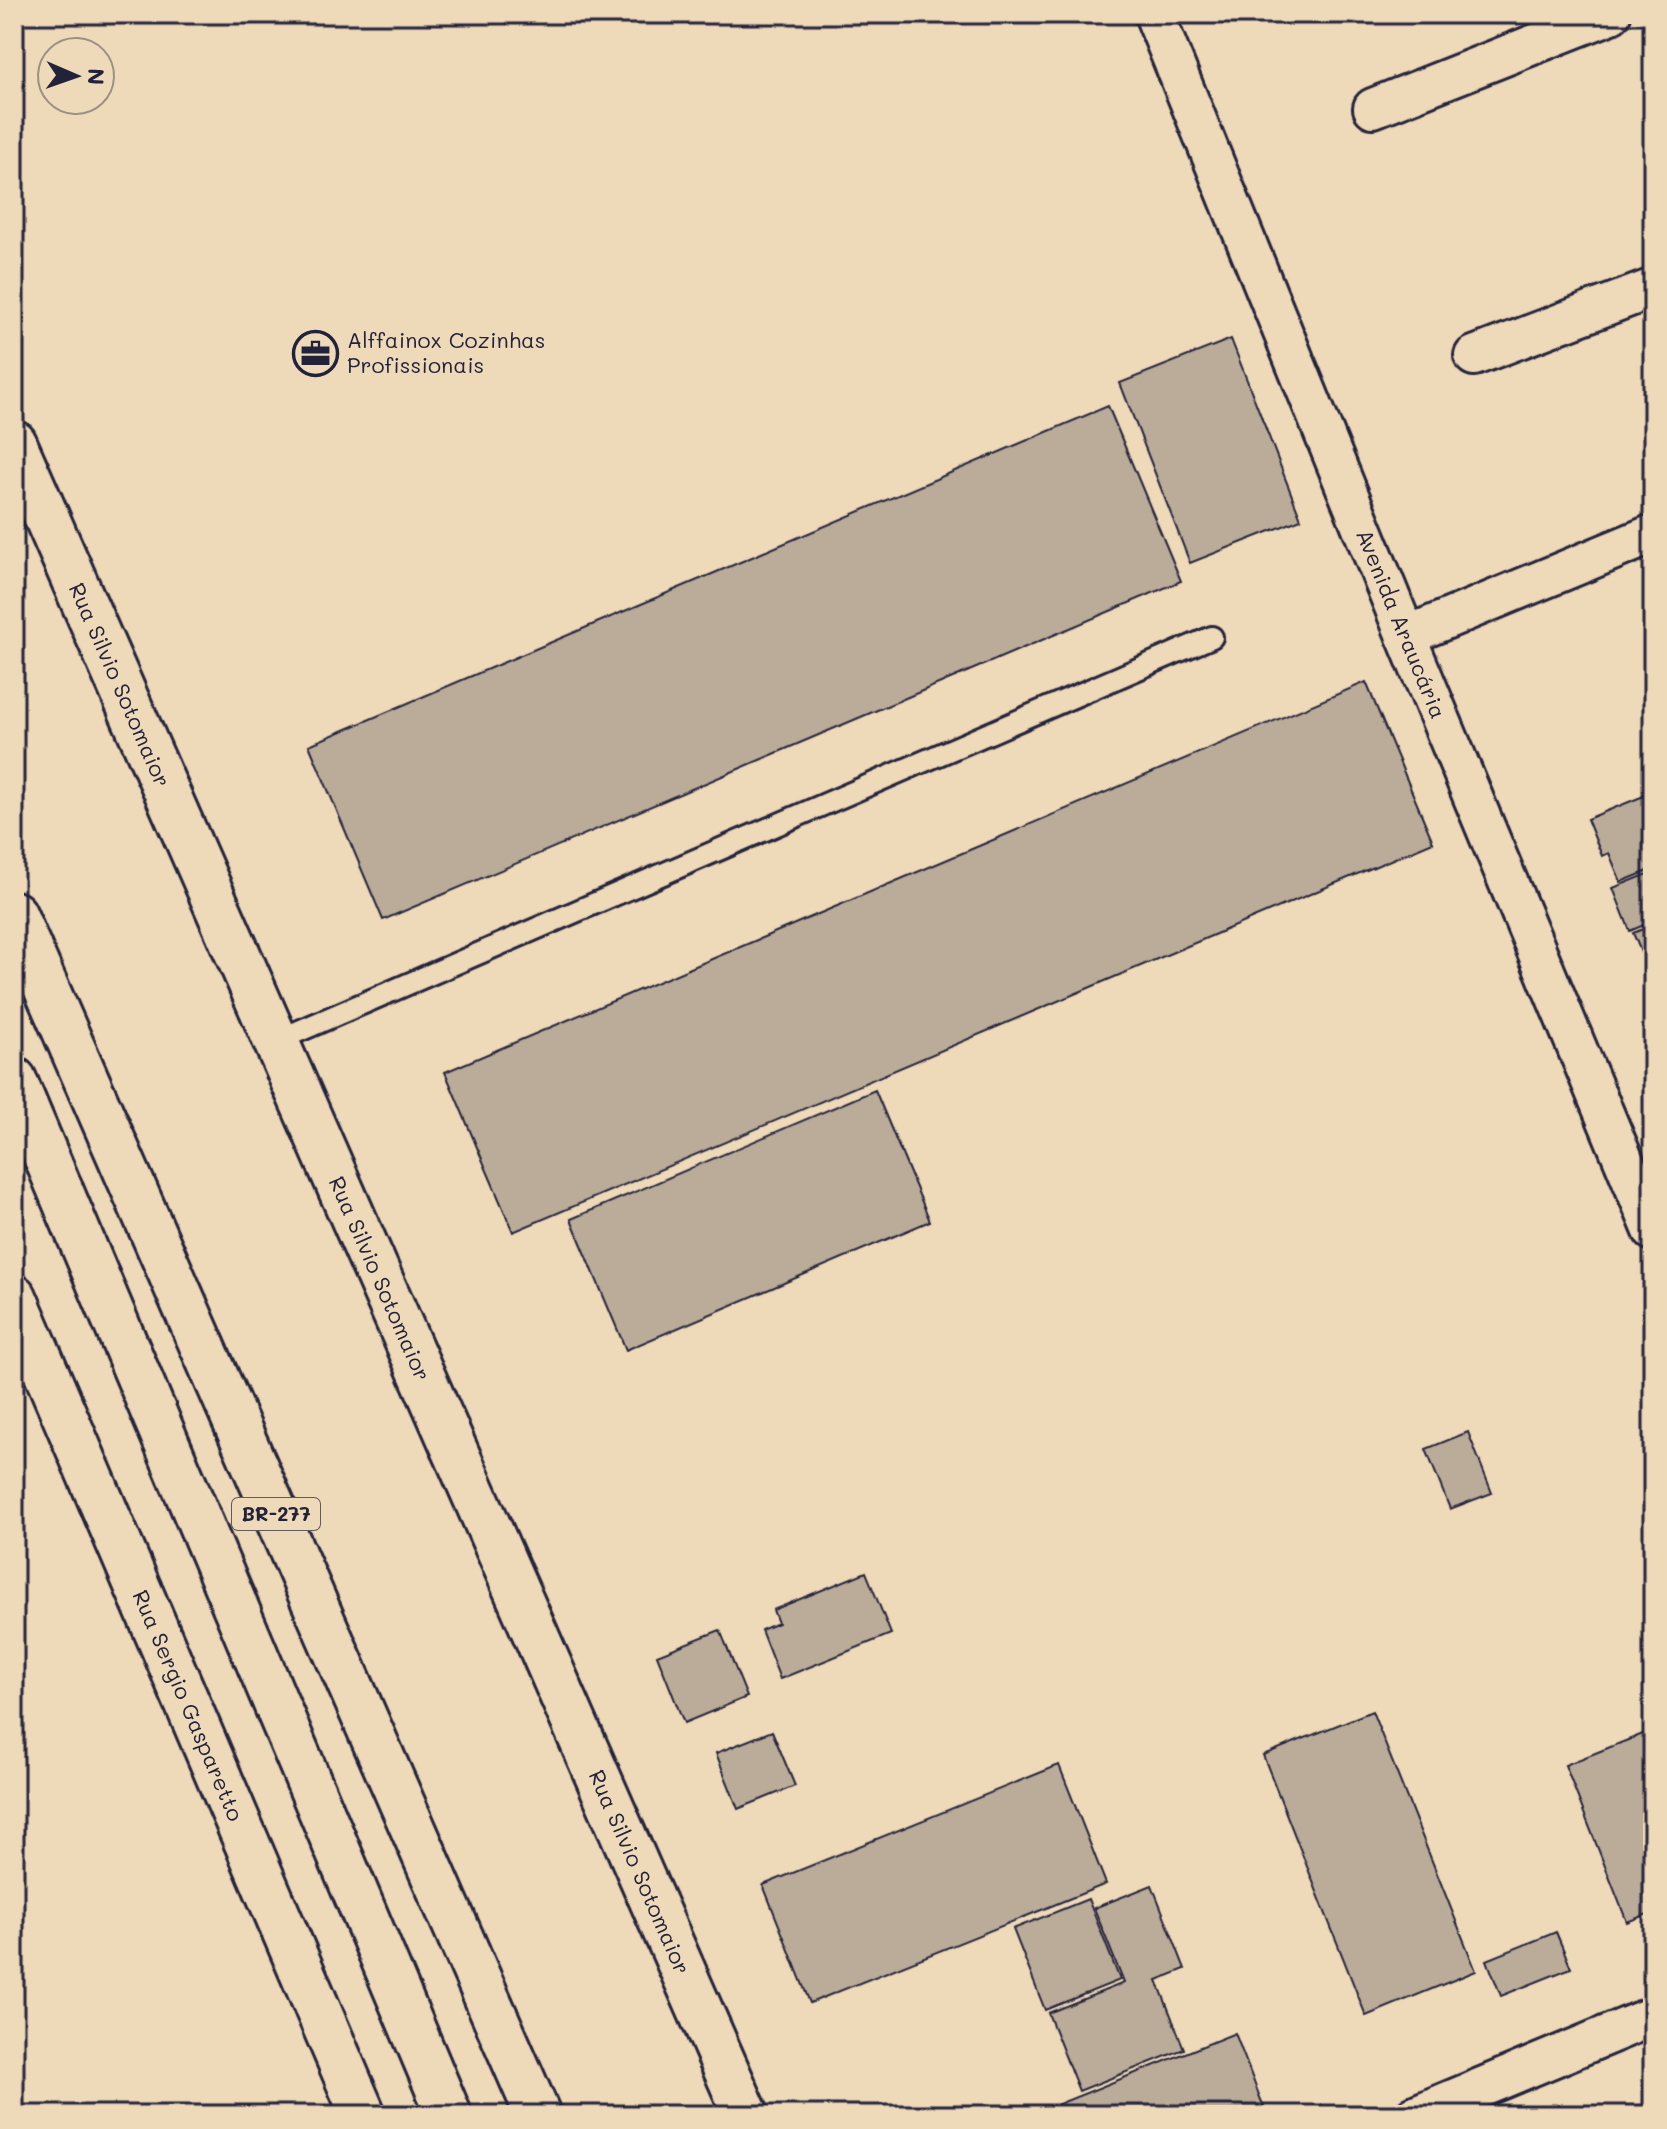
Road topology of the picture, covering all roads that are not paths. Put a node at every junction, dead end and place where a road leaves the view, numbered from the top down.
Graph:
1 (1154, 14) edge
2 (1611, 14) edge
3 (1373, 108) dead end
4 (1653, 288) edge
5 (1474, 356) dead end
6 (14, 443) edge
7 (1653, 534) edge
8 (1406, 636) junction
9 (1212, 637) dead end
10 (14, 914) edge
11 (276, 1041) junction
12 (14, 1080) edge
13 (1653, 1231) edge
14 (14, 1297) edge
15 (1653, 2016) edge
16 (363, 2115) edge
17 (449, 2115) edge
18 (538, 2115) edge
19 (746, 2115) edge
20 (1415, 2115) edge

1 - 8 street, Avenida Araucária
2 - 3 street
4 - 5 street
6 - 11 main road, Rua Silvio Sotomaior
7 - 8 street
8 - 13 street, Avenida Araucária
9 - 11 lane
10 - 18 main road, BR-277
11 - 19 main road, Rua Silvio Sotomaior
12 - 17 main road, BR-277
14 - 16 main road, Rua Sergio Gasparetto
15 - 20 street

